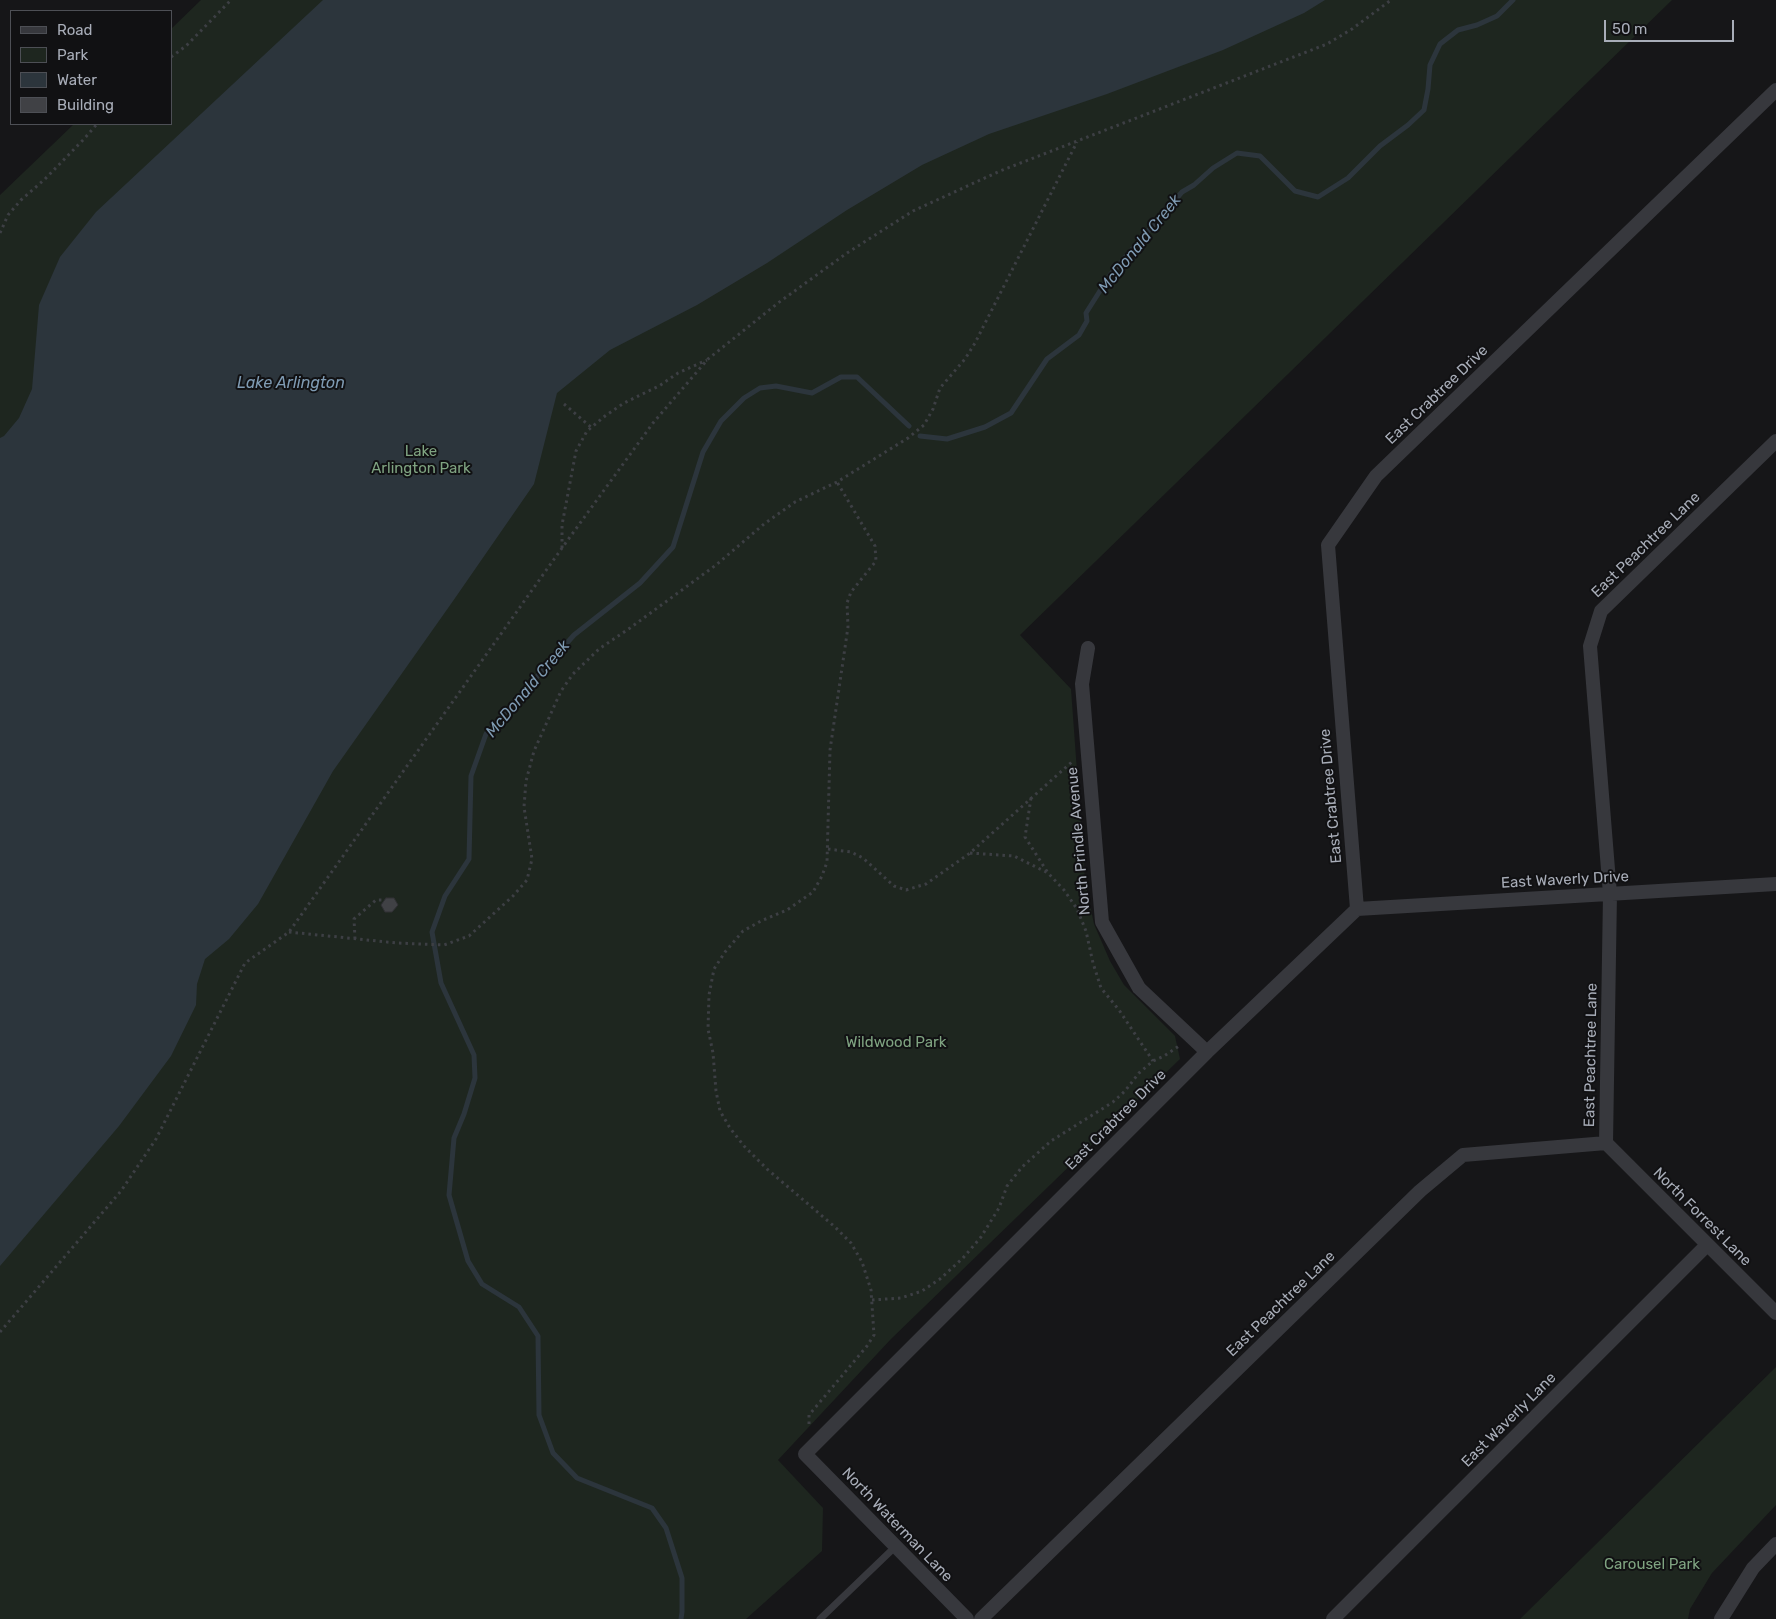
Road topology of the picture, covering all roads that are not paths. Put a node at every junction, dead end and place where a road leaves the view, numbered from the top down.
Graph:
1 (1776, 90) edge
2 (1776, 441) edge
3 (1088, 648) dead end
4 (1776, 884) edge
5 (1610, 894) junction
6 (1357, 909) junction
7 (1207, 1052) junction
8 (1606, 1143) junction
9 (1708, 1245) junction
10 (1776, 1313) edge
11 (805, 1454) joint
12 (1776, 1544) edge
13 (896, 1547) junction
14 (820, 1619) edge
15 (966, 1619) edge
16 (980, 1619) edge
17 (1333, 1619) edge
18 (1722, 1619) edge

1 - 6 street, East Crabtree Drive
2 - 5 street, East Peachtree Lane
3 - 7 street, North Prindle Avenue
4 - 5 street, East Waverly Drive
5 - 6 street, East Waverly Drive
5 - 8 street, East Peachtree Lane
6 - 7 street, East Crabtree Drive
7 - 11 street, East Crabtree Drive
8 - 9 street, North Forrest Lane
8 - 16 street, East Peachtree Lane
9 - 10 street, North Forrest Lane
9 - 17 street, East Waverly Lane
11 - 13 street, North Waterman Lane
12 - 18 street
13 - 14 lane
13 - 15 street, North Waterman Lane

